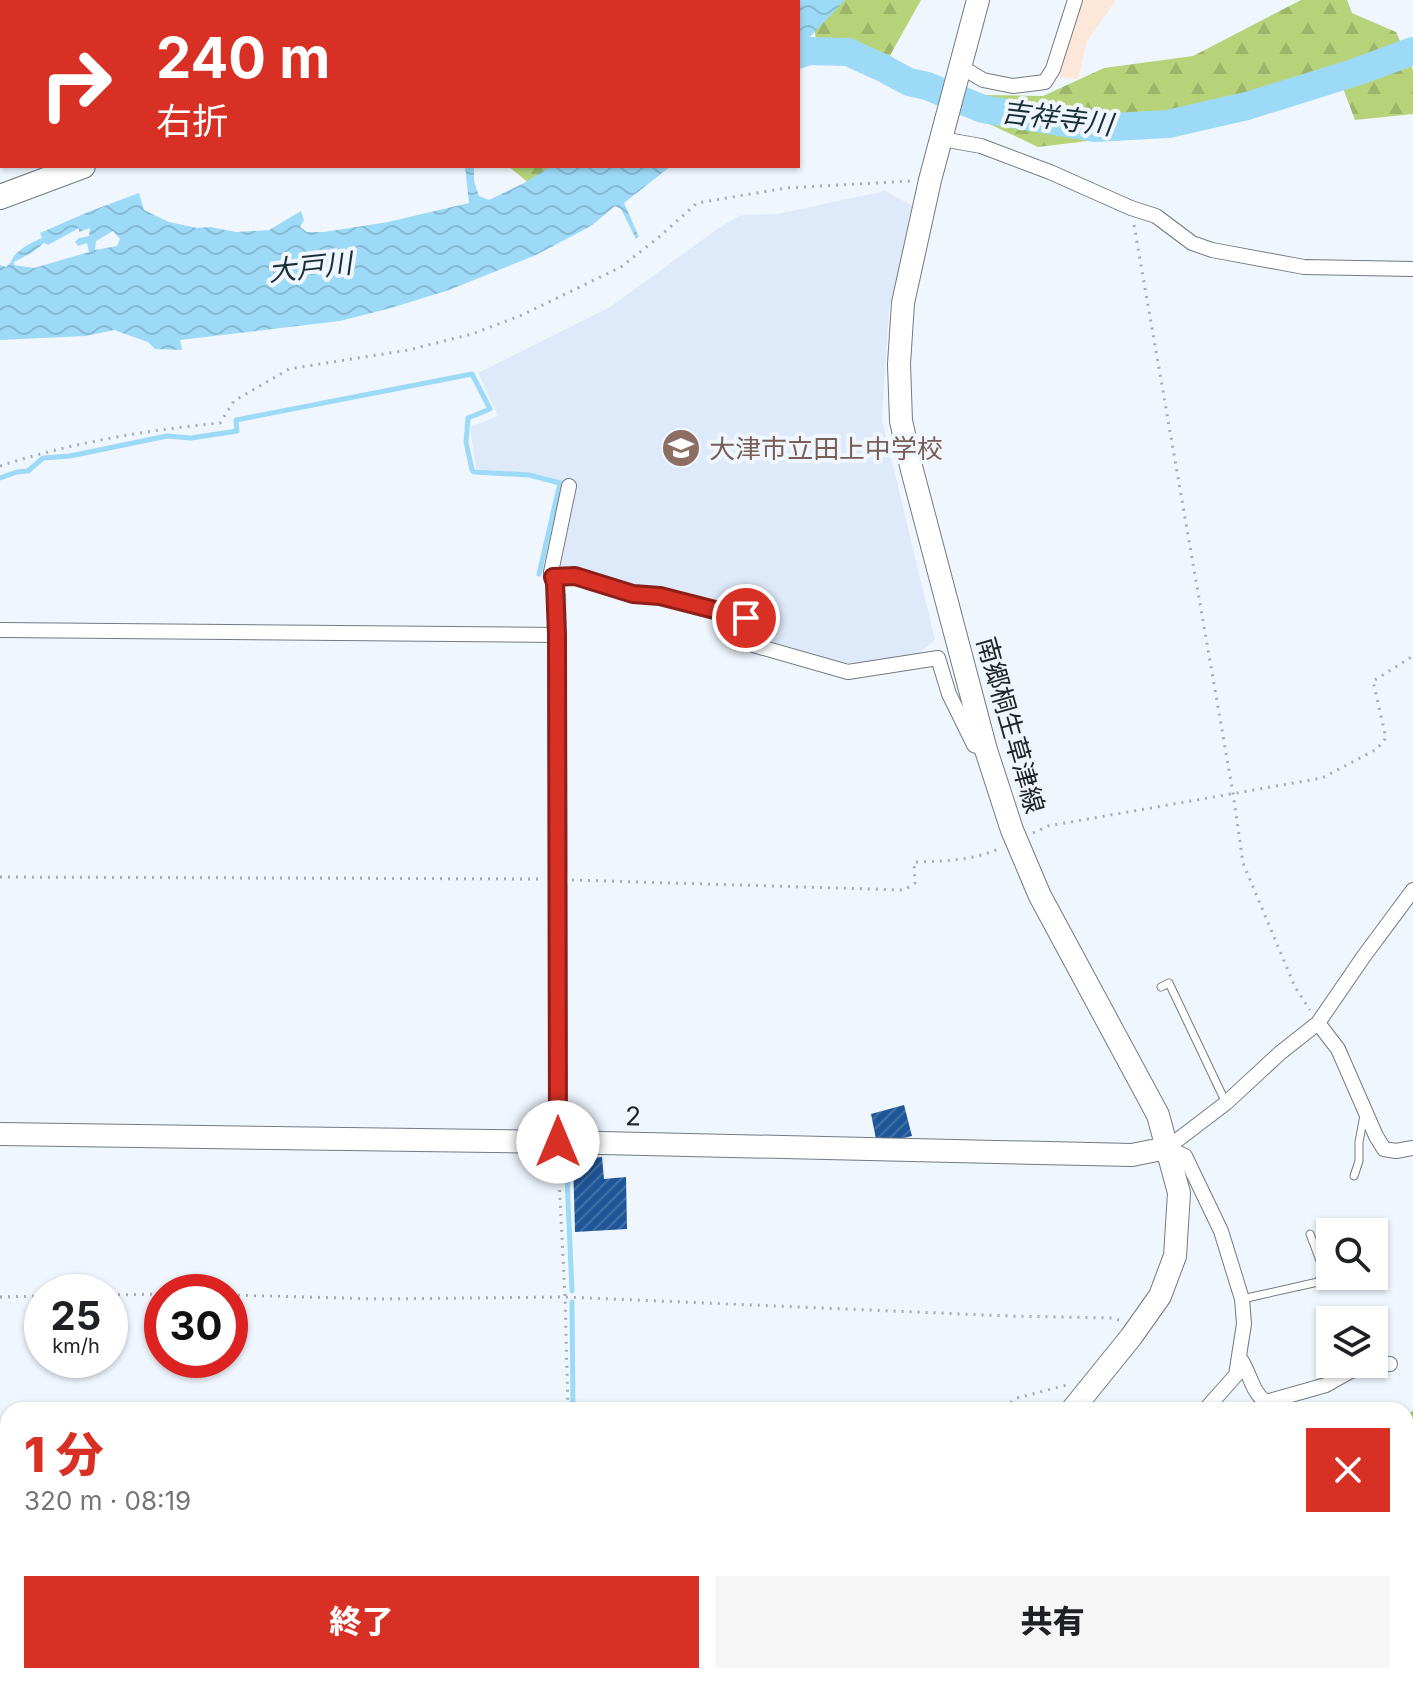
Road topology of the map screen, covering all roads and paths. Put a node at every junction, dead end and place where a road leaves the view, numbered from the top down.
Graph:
1 (978, 0) edge
2 (1075, 0) edge
3 (960, 69) junction
4 (942, 139) junction
5 (78, 168) edge
6 (930, 180) junction
7 (0, 197) edge
8 (1131, 208) junction
9 (1413, 269) edge
10 (0, 466) edge
11 (569, 486) dead end
12 (553, 577) junction
13 (0, 630) edge
14 (557, 635) junction
15 (1413, 656) edge
16 (986, 750) junction
17 (1233, 793) junction
18 (1016, 840) junction
19 (0, 877) edge
20 (558, 879) junction
21 (1413, 890) edge
22 (1161, 987) dead end
23 (1318, 1023) junction
24 (1226, 1103) junction
25 (1365, 1109) junction
26 (0, 1134) edge
27 (558, 1142) junction
28 (1167, 1148) junction
29 (1413, 1148) edge
30 (1354, 1176) dead end
31 (1310, 1234) dead end
32 (248, 1295) edge
33 (24, 1296) edge
34 (0, 1297) edge
35 (565, 1297) junction
36 (1242, 1299) junction
37 (1138, 1327) junction
38 (1239, 1357) junction
39 (1390, 1364) dead end
40 (1087, 1391) junction
41 (568, 1402) edge
42 (1011, 1402) edge
43 (1078, 1402) edge
44 (1212, 1402) edge

1 - 3 main road, 南郷桐生草津線
2 - 3 street
3 - 4 main road, 南郷桐生草津線
4 - 6 main road, 南郷桐生草津線
4 - 8 street
5 - 7 main road
6 - 10 path
6 - 16 main road, 南郷桐生草津線
8 - 9 street
8 - 17 path
11 - 12 street
12 - 14 street
12 - 16 street
13 - 14 street
14 - 20 street
15 - 17 path
16 - 18 main road, 南郷桐生草津線
17 - 18 path
17 - 23 path
18 - 20 path
18 - 28 main road, 南郷桐生草津線
19 - 20 path
20 - 27 street
21 - 23 street
22 - 24 lane
23 - 24 street
23 - 25 street
24 - 28 street
25 - 29 street
25 - 30 lane
26 - 27 main road, 2
27 - 28 main road, 2
27 - 35 path
28 - 36 street
28 - 37 main road, 南郷桐生草津線
31 - 36 lane
32 - 35 path
33 - 34 path
35 - 37 path
35 - 41 path
36 - 38 street
37 - 40 main road, 南郷桐生草津線
38 - 39 street
38 - 44 street
40 - 42 path
40 - 43 main road, 南郷桐生草津線

